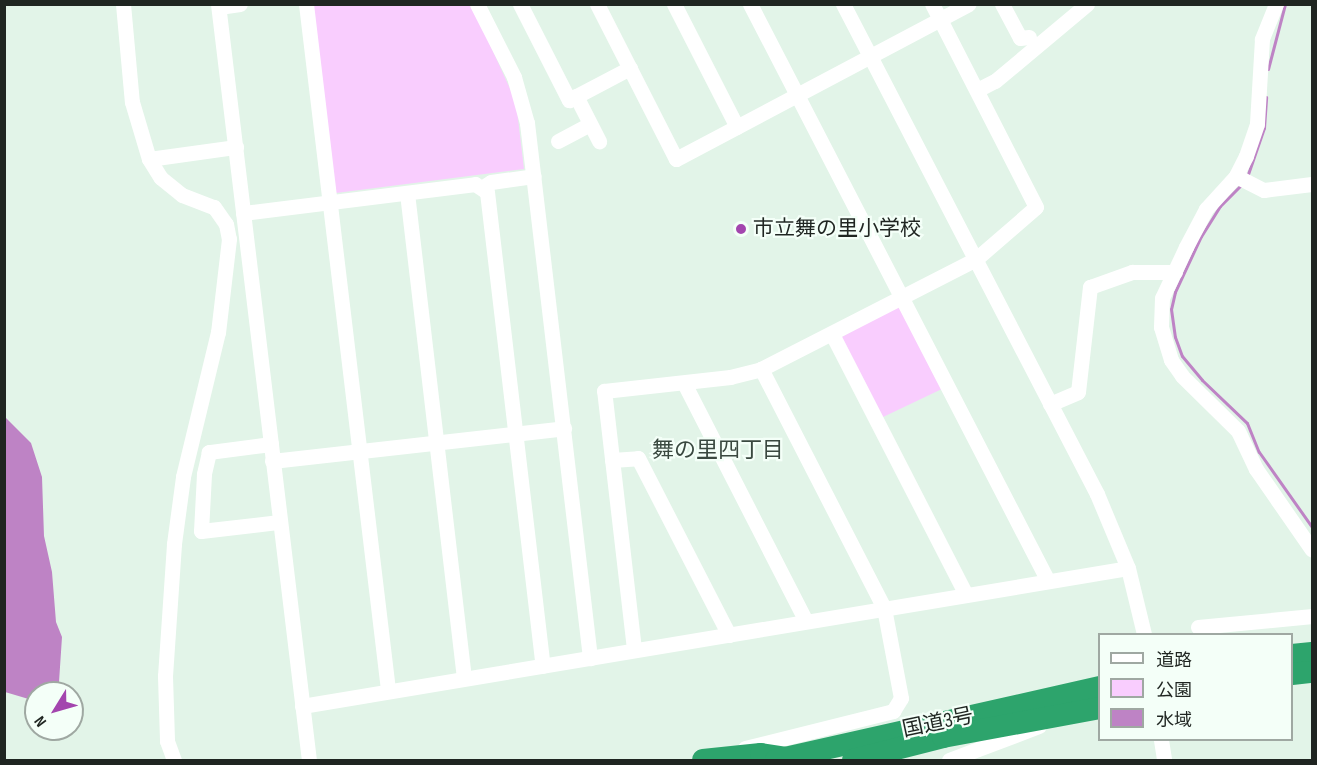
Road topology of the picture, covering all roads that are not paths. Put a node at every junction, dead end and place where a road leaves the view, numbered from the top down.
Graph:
1 (123, 4) edge
2 (240, 4) edge
3 (306, 4) edge
4 (477, 4) edge
5 (520, 4) edge
6 (597, 4) edge
7 (674, 4) edge
8 (750, 4) edge
9 (843, 4) edge
10 (932, 4) edge
11 (969, 4) edge
12 (1002, 4) edge
13 (1087, 4) edge
14 (1276, 4) edge
15 (218, 6) edge
16 (940, 19) junction
17 (1029, 37) dead end
18 (870, 56) junction
19 (630, 68) junction
20 (977, 90) junction
21 (576, 96) junction
22 (798, 97) junction
23 (590, 124) junction
24 (737, 127) junction
25 (558, 141) dead end
26 (599, 141) dead end
27 (236, 147) junction
28 (149, 159) junction
29 (534, 176) junction
30 (1236, 176) junction
31 (1312, 184) edge
32 (483, 187) junction
33 (407, 193) junction
34 (329, 201) junction
35 (243, 213) junction
36 (976, 259) junction
37 (1175, 272) junction
38 (902, 297) junction
39 (832, 334) junction
40 (761, 369) junction
41 (684, 383) junction
42 (1050, 404) junction
43 (564, 428) junction
44 (515, 433) junction
45 (437, 442) junction
46 (270, 444) junction
47 (359, 451) junction
48 (612, 460) junction
49 (272, 461) junction
50 (279, 522) junction
51 (1312, 550) edge
52 (1128, 568) junction
53 (1048, 581) junction
54 (966, 595) junction
55 (884, 608) junction
56 (1312, 616) edge
57 (806, 621) junction
58 (1198, 627) dead end
59 (1144, 633) edge
60 (729, 635) junction
61 (634, 649) junction
62 (1312, 653) edge
63 (1293, 655) edge
64 (590, 658) junction
65 (543, 666) junction
66 (1312, 672) edge
67 (1293, 674) edge
68 (464, 678) junction
69 (1098, 687) edge
70 (388, 690) junction
71 (302, 706) junction
72 (1098, 708) edge
73 (1061, 716) junction
74 (1161, 741) edge
75 (713, 759) edge
76 (781, 759) edge
77 (174, 760) edge
78 (309, 760) edge
79 (853, 760) edge
80 (949, 760) edge
81 (1164, 760) edge

1 - 28 street
2 - 15 street
3 - 34 street
4 - 29 street
5 - 21 street
6 - 19 street
7 - 24 street
8 - 22 street
9 - 18 street
10 - 16 street
11 - 16 street
12 - 17 street
13 - 20 street
14 - 30 street
15 - 27 street
16 - 18 street
16 - 20 street
18 - 22 street
18 - 36 street
19 - 21 street
19 - 24 street
20 - 36 street
21 - 23 street
22 - 24 street
22 - 38 street
23 - 25 street
23 - 26 street
27 - 28 street
27 - 35 street
28 - 77 street
29 - 32 street
29 - 43 street
30 - 31 street
30 - 37 street
32 - 33 street
32 - 44 street
33 - 34 street
33 - 45 street
34 - 35 street
34 - 47 street
35 - 46 street
36 - 38 street
36 - 42 street
37 - 42 street
37 - 51 street
38 - 39 street
38 - 53 street
39 - 40 street
39 - 54 street
40 - 41 street
40 - 55 street
41 - 48 street
41 - 57 street
42 - 52 street
43 - 44 street
43 - 64 street
44 - 45 street
44 - 65 street
45 - 47 street
45 - 68 street
46 - 49 street
46 - 50 street
47 - 49 street
47 - 70 street
48 - 60 street
48 - 61 street
49 - 50 street
50 - 71 street
52 - 53 street
52 - 59 street
53 - 54 street
54 - 55 street
55 - 57 street
55 - 75 street
56 - 58 street
57 - 60 street
60 - 61 street
61 - 64 street
62 - 63 highway
64 - 65 street
65 - 68 street
66 - 67 highway
68 - 70 street
69 - 76 highway, 国道3号
70 - 71 street
71 - 78 street
72 - 73 highway, 国道3号
73 - 79 highway, 国道3号
73 - 80 street
74 - 81 street
75 - 76 highway, 国道3号

